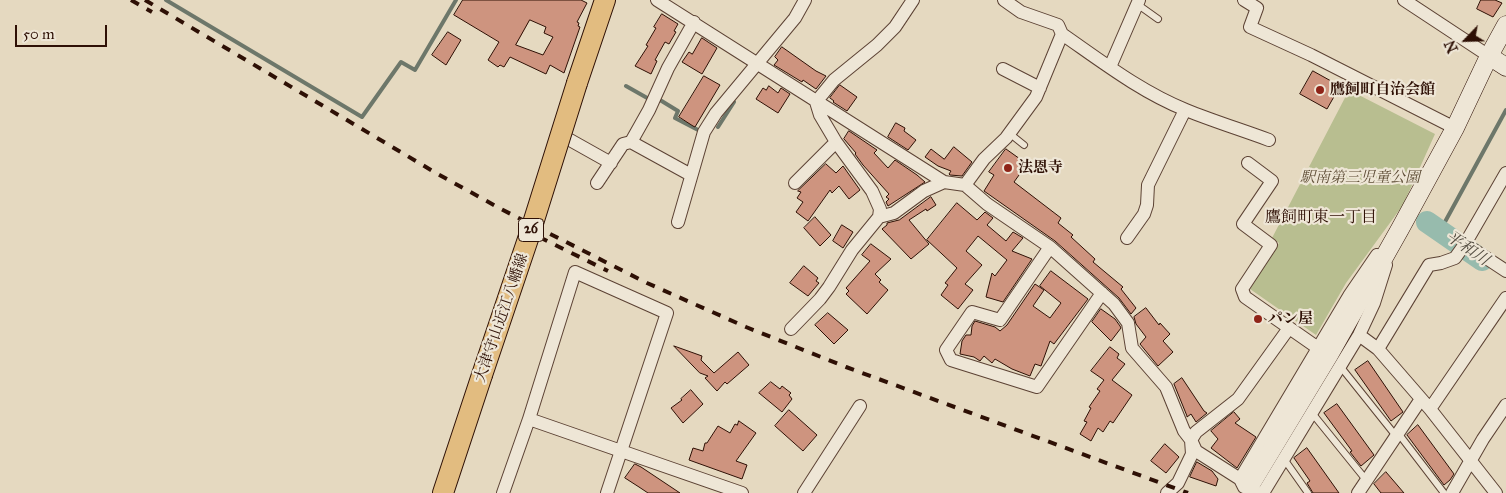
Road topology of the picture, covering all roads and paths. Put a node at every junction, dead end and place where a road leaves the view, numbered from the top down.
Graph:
1 (605, 0) edge
2 (657, 0) edge
3 (806, 0) edge
4 (913, 0) edge
5 (1004, 0) edge
6 (1244, 0) edge
7 (1404, 0) edge
8 (1138, 2) edge
9 (1158, 19) dead end
10 (694, 22) junction
11 (1506, 26) edge
12 (1062, 34) junction
13 (1489, 56) junction
14 (757, 64) junction
15 (1110, 67) junction
16 (1506, 67) edge
17 (1003, 69) dead end
18 (1040, 88) junction
19 (816, 102) junction
20 (1185, 110) junction
21 (1455, 128) junction
22 (1010, 133) junction
23 (570, 140) dead end
24 (1269, 140) dead end
25 (631, 142) junction
26 (836, 142) junction
27 (1024, 145) dead end
28 (611, 162) junction
29 (1248, 163) dead end
30 (1506, 173) edge
31 (691, 175) junction
32 (944, 182) junction
33 (597, 183) dead end
34 (795, 183) dead end
35 (965, 185) junction
36 (1415, 199) junction
37 (879, 217) junction
38 (678, 222) dead end
39 (1126, 238) dead end
40 (1393, 241) junction
41 (1465, 244) junction
42 (1050, 247) junction
43 (1506, 271) edge
44 (1102, 293) junction
45 (1506, 298) edge
46 (1289, 328) junction
47 (791, 329) dead end
48 (1359, 335) junction
49 (1318, 348) junction
50 (1378, 349) junction
51 (1340, 366) junction
52 (1421, 399) junction
53 (1506, 405) edge
54 (860, 406) dead end
55 (1430, 410) junction
56 (1312, 413) junction
57 (529, 419) junction
58 (1397, 435) junction
59 (1191, 440) junction
60 (622, 451) junction
61 (1284, 459) junction
62 (1472, 461) junction
63 (1367, 481) junction
64 (1253, 487) edge
65 (443, 493) edge
66 (503, 493) edge
67 (607, 493) edge
68 (742, 493) edge
69 (804, 493) edge
70 (1167, 493) edge
71 (1308, 493) edge
72 (1358, 493) edge
73 (1444, 493) edge
74 (1452, 493) edge
75 (1496, 493) edge

1 - 65 main road, 大津守山近江八幡線 / 26, bridge
2 - 10 street
3 - 14 street
4 - 19 street
5 - 12 street
6 - 21 street
7 - 13 street
8 - 9 lane
8 - 15 street
10 - 14 street
10 - 25 street
11 - 13 street
12 - 15 street
12 - 18 street
13 - 16 street
13 - 21 street
14 - 19 street
14 - 31 street
15 - 20 street
17 - 18 street
18 - 22 street
19 - 26 street
19 - 32 street
20 - 24 street
20 - 39 street
21 - 36 street
22 - 27 lane
22 - 35 street
23 - 28 street
25 - 28 street
25 - 31 street
26 - 34 street
26 - 37 street
28 - 33 street
29 - 46 street
30 - 41 street
31 - 38 street
32 - 35 street
32 - 37 street
35 - 42 street
36 - 40 street
36 - 49 street
37 - 47 street
40 - 48 street
40 - 64 street
41 - 43 street
41 - 50 street
42 - 44 street
42 - 44 street
44 - 59 street
45 - 55 street
46 - 49 street
46 - 59 street
48 - 50 street
48 - 51 street
49 - 64 street
50 - 52 street
51 - 56 street
51 - 58 lane
52 - 55 street
52 - 58 street
53 - 62 street
54 - 69 street
55 - 62 street
56 - 61 street
56 - 63 lane
57 - 60 street
57 - 60 street
57 - 66 street
58 - 63 street
58 - 73 lane
59 - 64 street
59 - 70 street
60 - 67 street
60 - 68 street
61 - 64 street
61 - 71 lane
62 - 74 street
62 - 75 street
63 - 72 street

